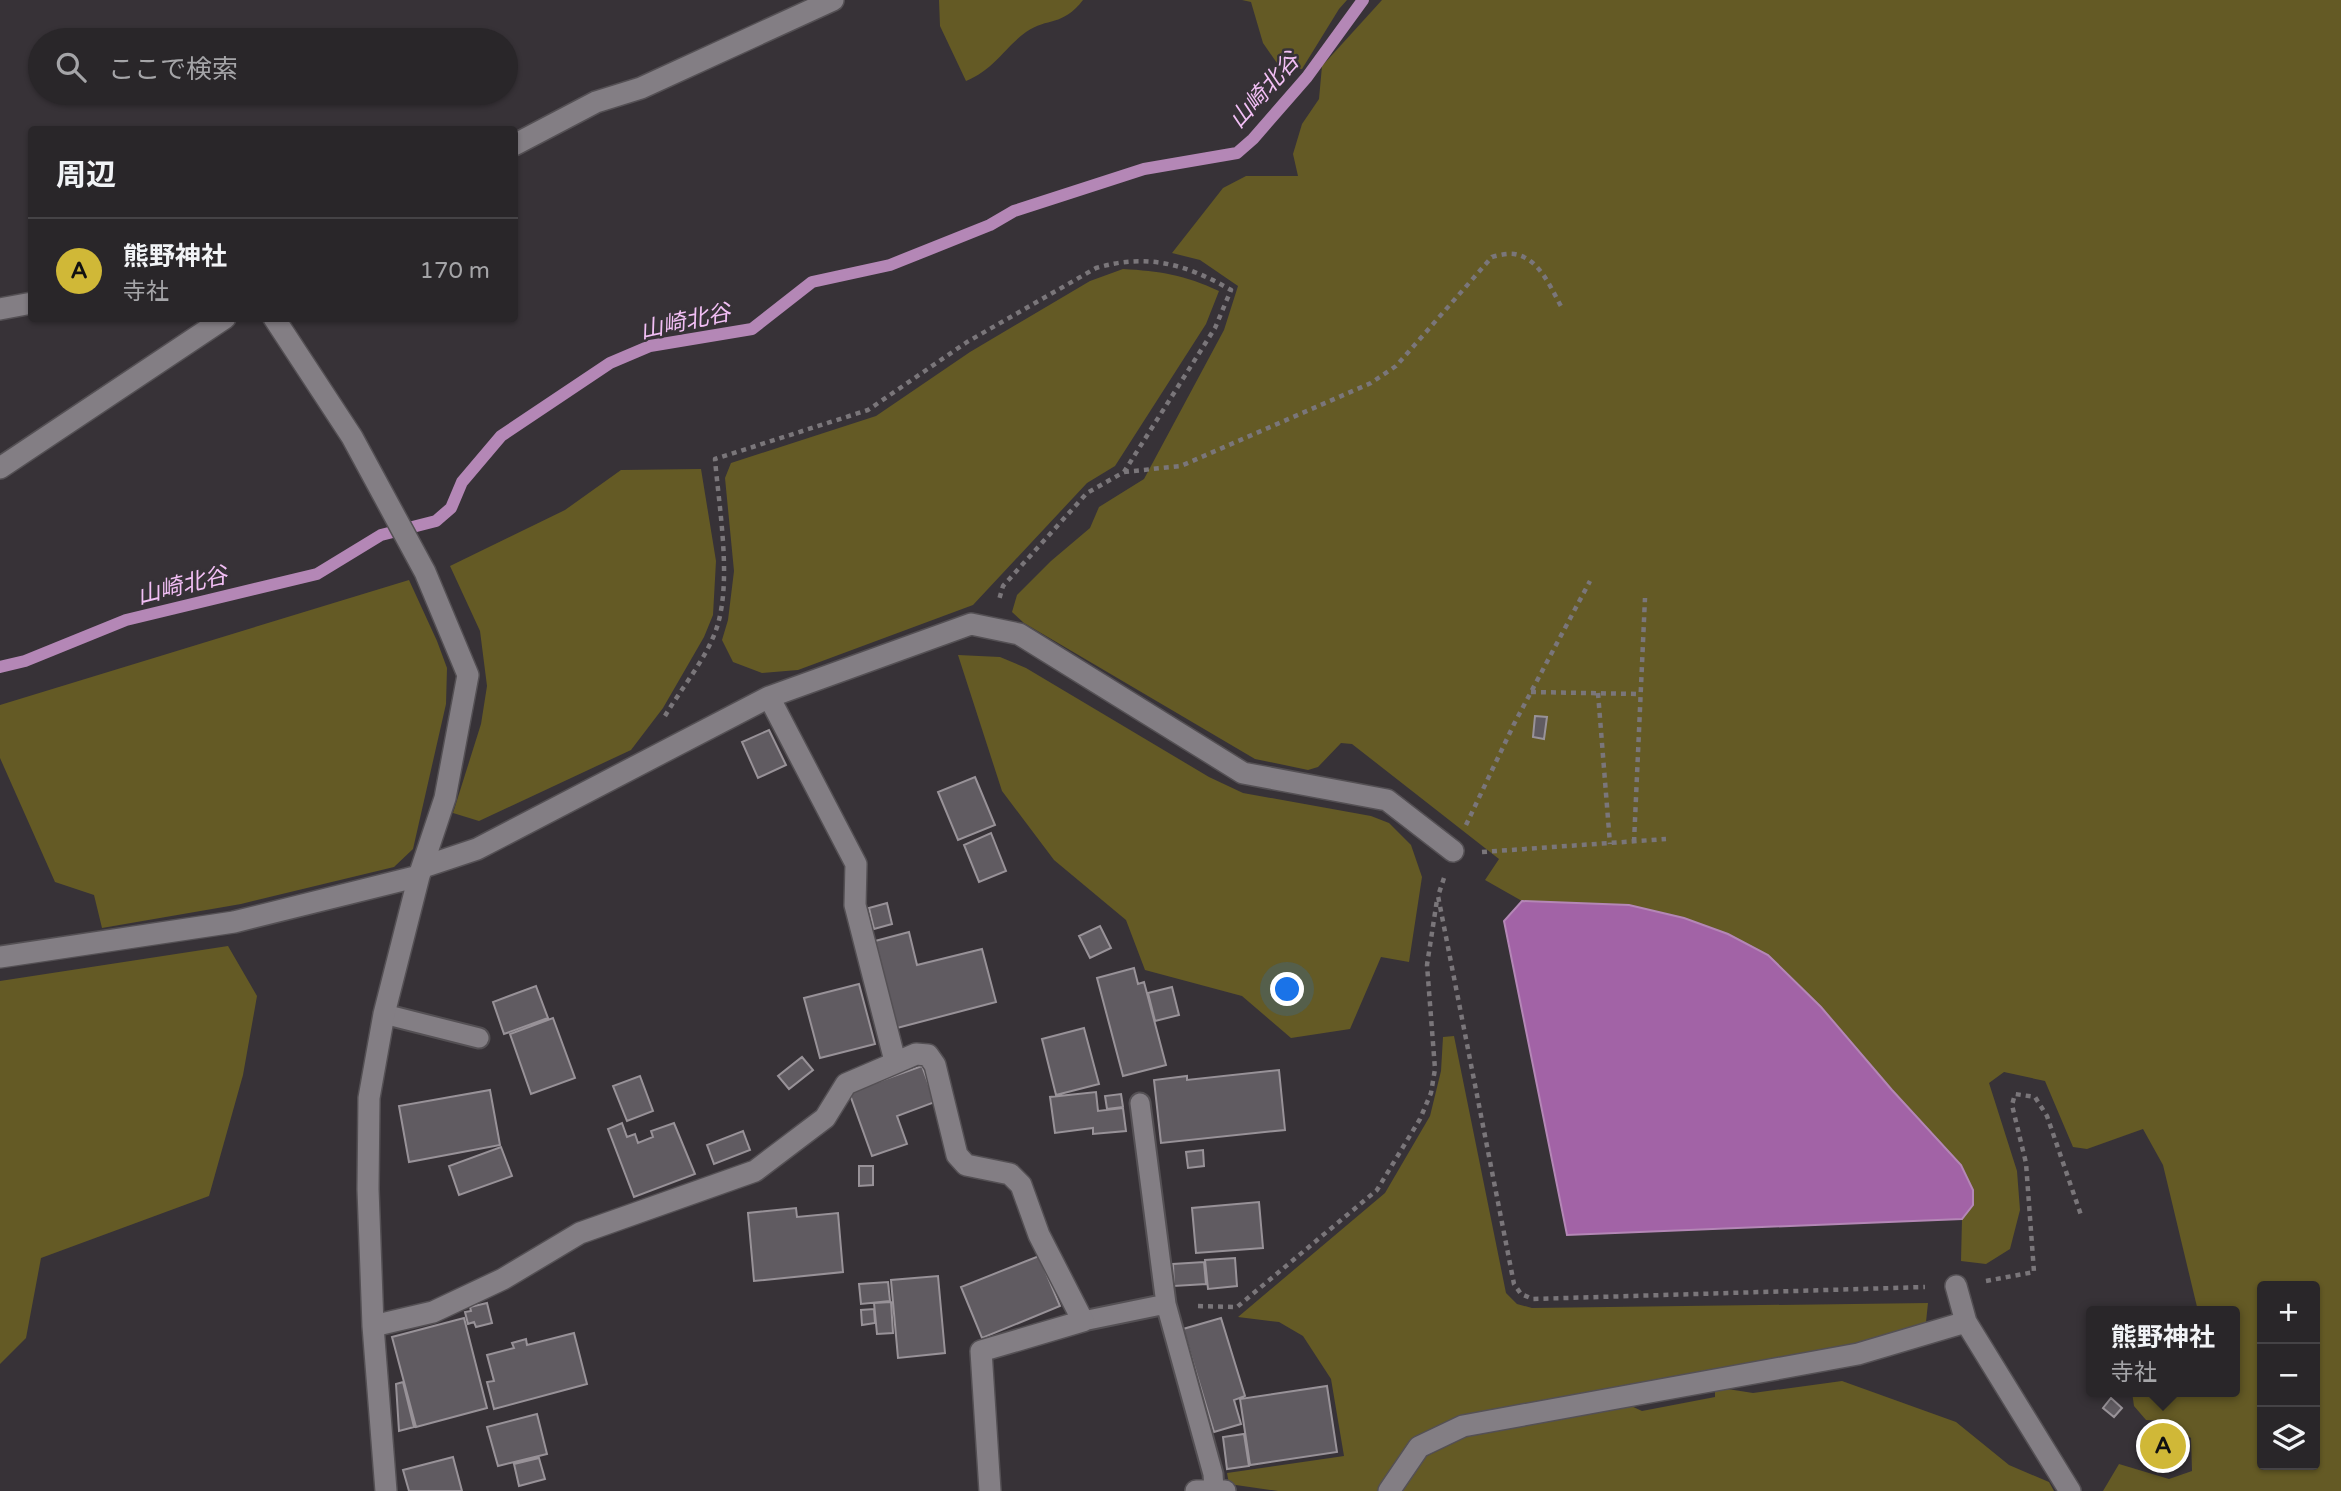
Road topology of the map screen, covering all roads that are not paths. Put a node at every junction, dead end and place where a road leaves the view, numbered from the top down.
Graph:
1 (833, 0) edge
2 (518, 143) edge
3 (28, 304) edge
4 (0, 309) edge
5 (219, 322) edge
6 (277, 322) edge
7 (0, 468) edge
8 (769, 697) junction
9 (1453, 851) road end
10 (421, 872) junction
11 (0, 957) edge
12 (384, 1014) junction
13 (479, 1038) dead end
14 (895, 1062) junction
15 (1140, 1103) dead end
16 (1956, 1286) road end
17 (1166, 1304) junction
18 (1083, 1321) junction
19 (1966, 1322) junction
20 (373, 1326) junction
21 (1212, 1490) edge
22 (386, 1491) edge
23 (989, 1491) edge
24 (1389, 1491) edge
25 (2070, 1491) edge

1 - 2 street
3 - 4 street
5 - 7 street
6 - 10 street
8 - 9 street
8 - 10 street
8 - 14 street
10 - 11 street
10 - 12 street
12 - 13 lane
12 - 20 street
14 - 18 street
14 - 20 street
15 - 17 lane
16 - 19 street
17 - 18 lane
17 - 21 lane
18 - 23 street
19 - 24 street
19 - 25 street
20 - 22 street

